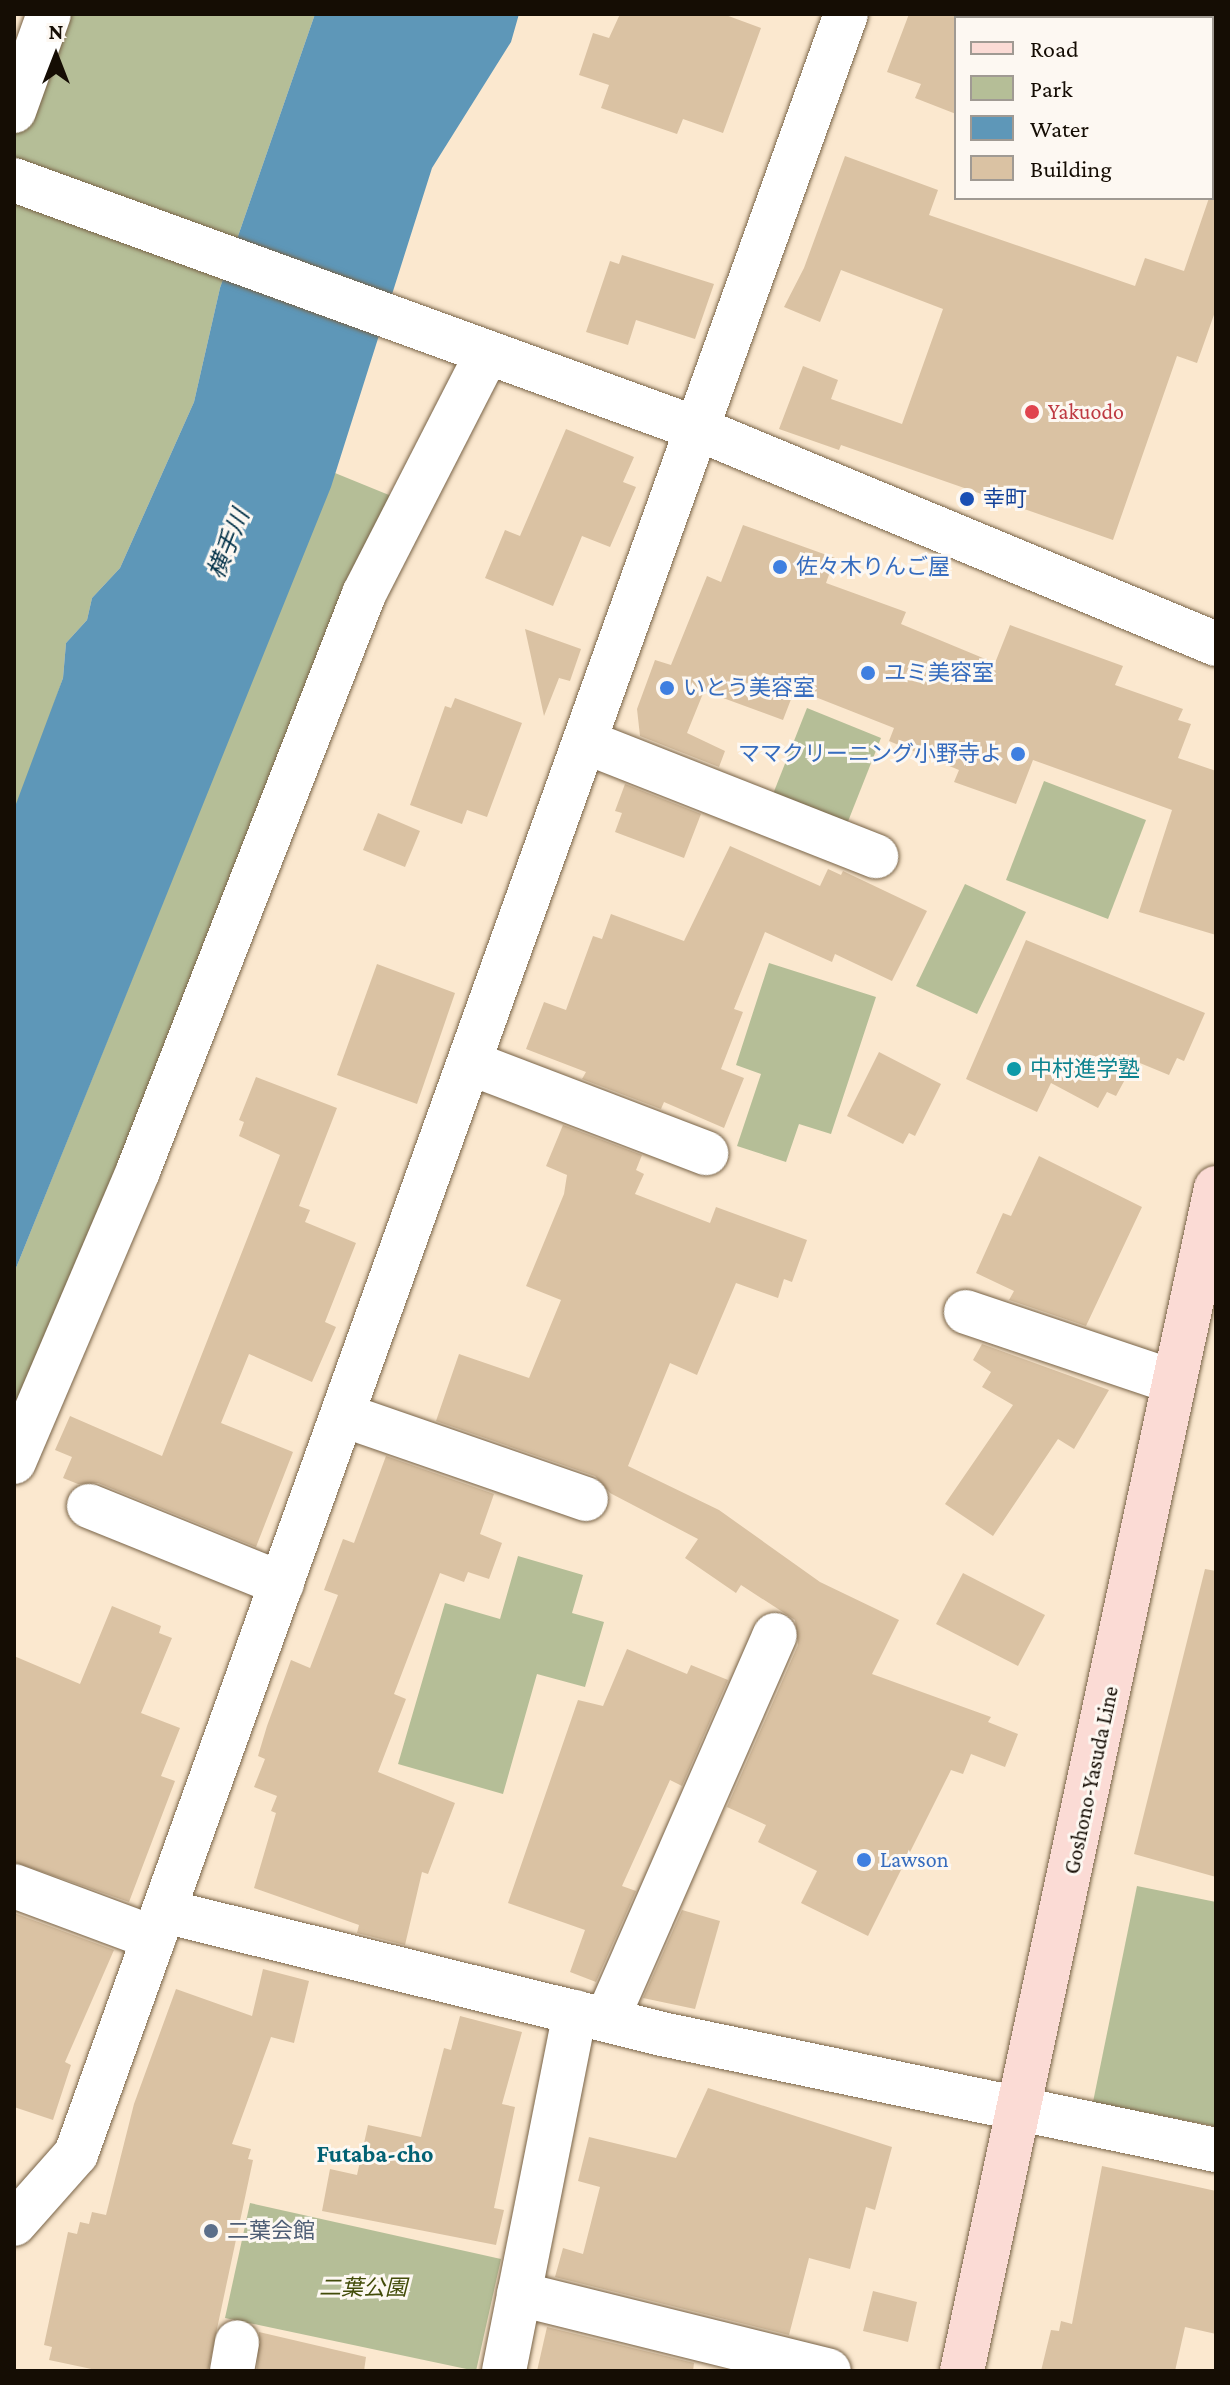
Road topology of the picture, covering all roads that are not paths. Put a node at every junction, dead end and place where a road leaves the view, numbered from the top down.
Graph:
1 (49, 14) edge
2 (846, 14) edge
3 (14, 111) edge
4 (19, 181) edge
5 (480, 352) junction
6 (698, 429) junction
7 (1216, 644) edge
8 (586, 742) junction
9 (876, 856) dead end
10 (470, 1063) junction
11 (706, 1153) dead end
12 (1216, 1188) edge
13 (966, 1312) dead end
14 (1174, 1382) junction
15 (343, 1415) junction
16 (14, 1462) edge
17 (586, 1499) dead end
18 (89, 1506) dead end
19 (282, 1584) junction
20 (775, 1635) dead end
21 (14, 1886) edge
22 (159, 1924) junction
23 (591, 2016) junction
24 (1019, 2109) junction
25 (1216, 2150) edge
26 (14, 2224) edge
27 (519, 2294) junction
28 (504, 2371) edge
29 (829, 2371) edge
30 (962, 2371) edge

1 - 3 street
2 - 6 street
4 - 5 street
5 - 6 street
5 - 16 street
6 - 7 street
6 - 8 street
8 - 9 street
8 - 10 street
10 - 11 street
10 - 15 street
12 - 14 main road, Goshono-Yasuda Line
13 - 14 street
14 - 24 main road, Goshono-Yasuda Line
15 - 17 street
15 - 19 street
18 - 19 street
19 - 22 street
20 - 23 street
21 - 22 street
22 - 23 street
22 - 26 street
23 - 24 street
23 - 27 street
24 - 25 street
24 - 30 main road, Goshono-Yasuda Line
27 - 28 street
27 - 29 street

